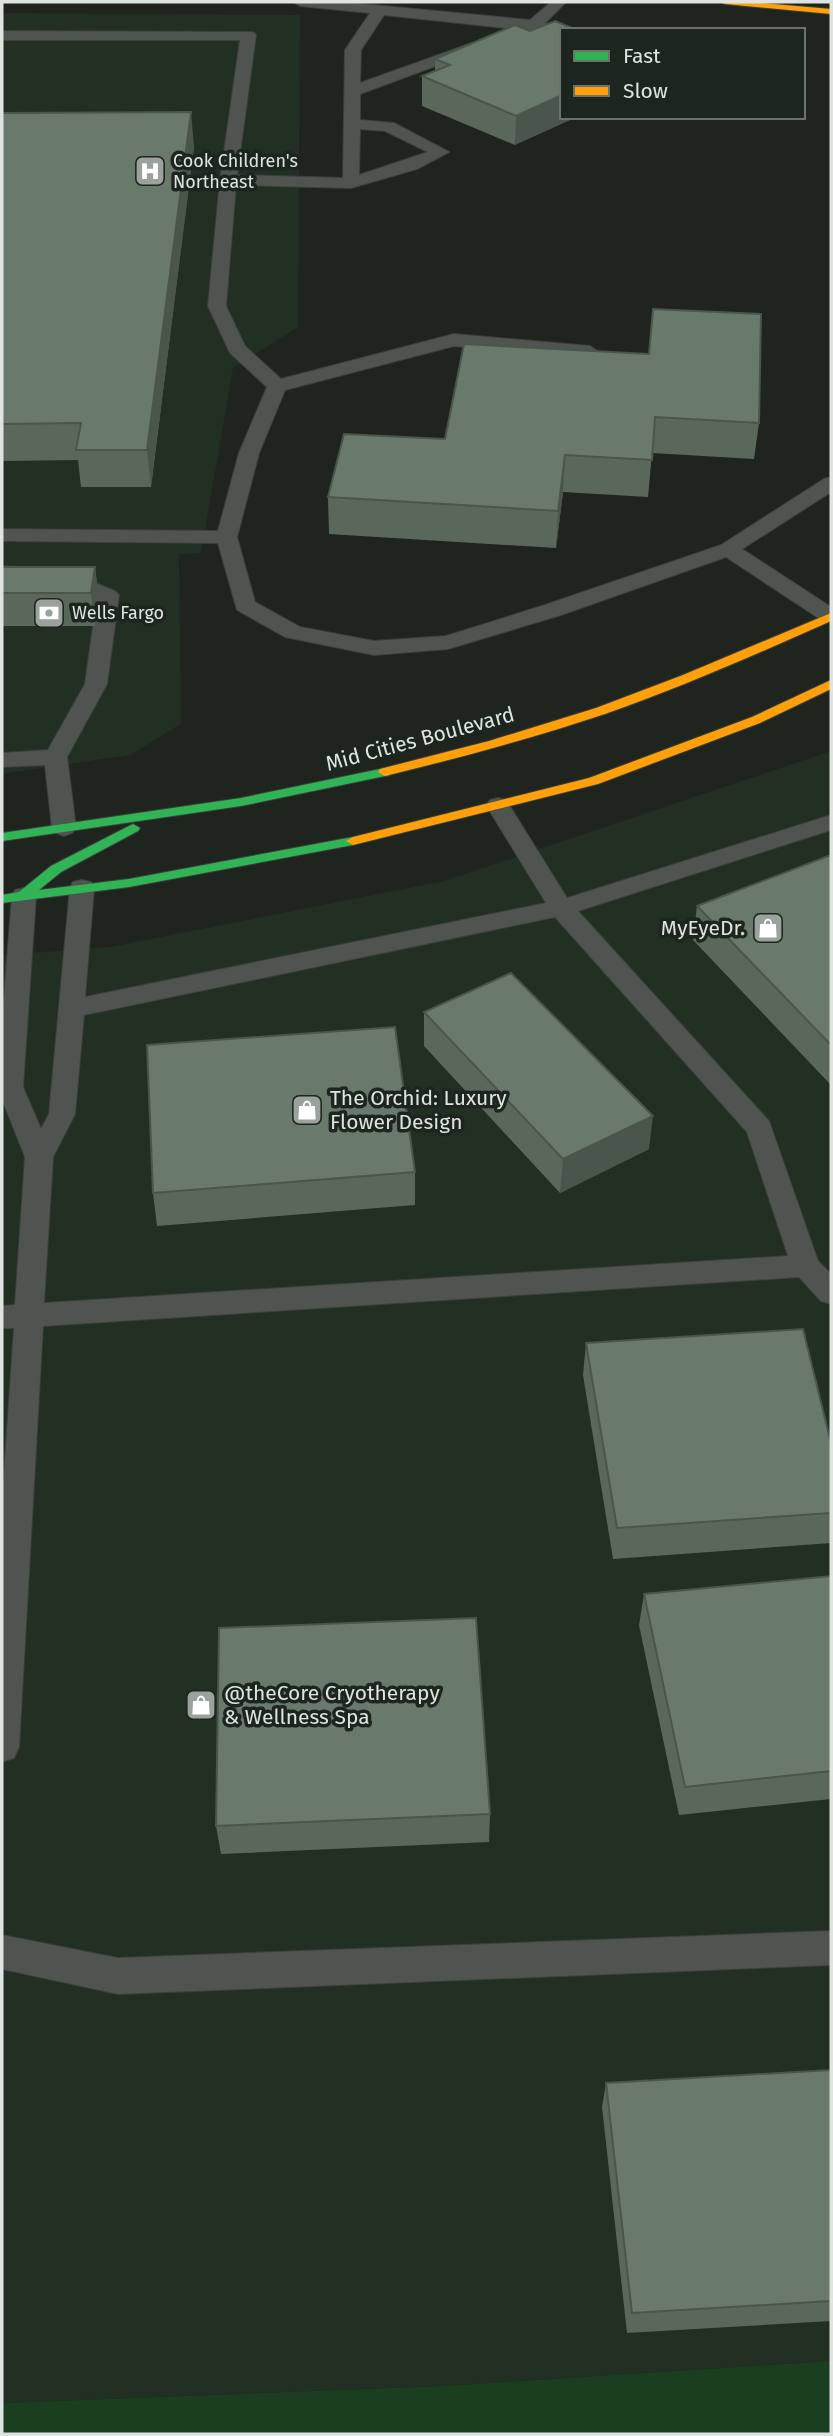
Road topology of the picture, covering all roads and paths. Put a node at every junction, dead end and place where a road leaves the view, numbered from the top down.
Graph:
1 (300, 2) edge
2 (559, 2) edge
3 (725, 2) edge
4 (379, 11) junction
5 (831, 12) edge
6 (533, 25) junction
7 (560, 30) edge
8 (2, 35) edge
9 (353, 91) junction
10 (352, 124) junction
11 (228, 180) junction
12 (351, 183) junction
13 (604, 353) edge
14 (277, 386) junction
15 (831, 483) edge
16 (2, 535) edge
17 (227, 537) junction
18 (728, 549) junction
19 (2, 572) edge
20 (831, 616) edge
21 (831, 684) edge
22 (56, 757) junction
23 (2, 760) edge
24 (241, 802) junction
25 (498, 804) junction
26 (831, 822) edge
27 (64, 828) junction
28 (2, 837) edge
29 (82, 888) junction
30 (13, 897) edge
31 (561, 908) junction
32 (71, 1009) junction
33 (39, 1157) junction
34 (806, 1266) junction
35 (831, 1293) edge
36 (15, 1317) edge
37 (2, 1740) edge
38 (2, 1747) edge
39 (831, 1948) edge
40 (2, 1952) edge

1 - 4 lane
2 - 6 lane
3 - 5 main road
4 - 6 lane
4 - 9 lane
6 - 7 lane
6 - 9 lane
8 - 11 lane
9 - 10 lane
10 - 12 lane
10 - 12 lane
11 - 12 lane
11 - 14 lane
13 - 14 lane
14 - 17 lane
15 - 18 lane
16 - 17 lane
17 - 18 lane
18 - 20 lane
19 - 22 lane
20 - 24 main road, Mid Cities Boulevard
21 - 25 main road
22 - 23 lane
22 - 27 lane
24 - 27 main road, Mid Cities Boulevard
24 - 30 main road
25 - 29 main road
25 - 31 lane
26 - 31 lane
27 - 28 main road, Mid Cities Boulevard
29 - 30 main road
29 - 32 lane
30 - 33 lane
31 - 32 lane
31 - 34 lane
32 - 33 lane
33 - 36 lane
34 - 35 lane
34 - 36 lane
36 - 37 lane
37 - 38 lane
39 - 40 lane

